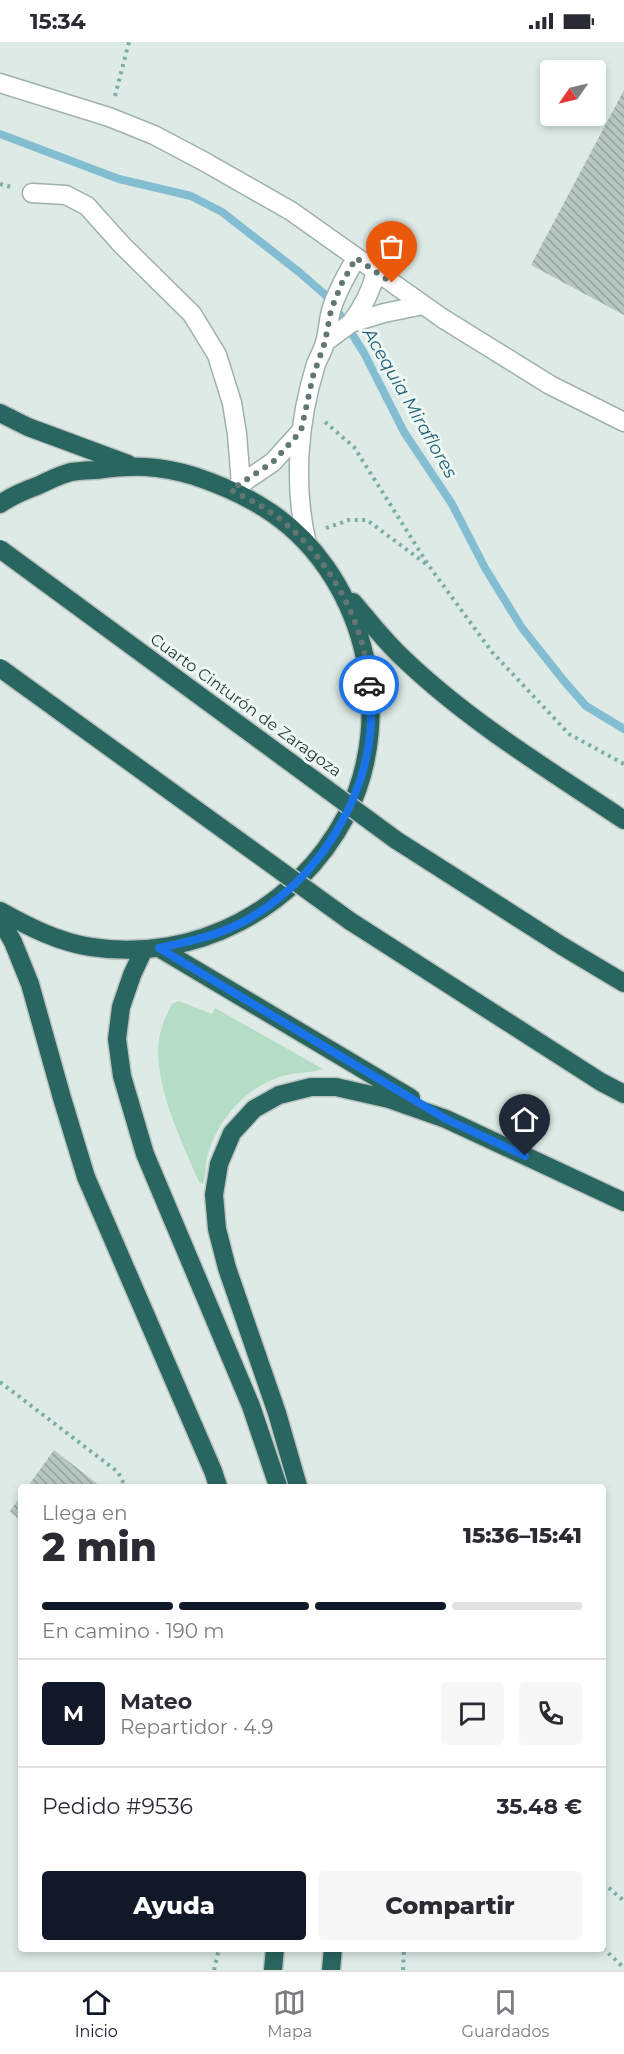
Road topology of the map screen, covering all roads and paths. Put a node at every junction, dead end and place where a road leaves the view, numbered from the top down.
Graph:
1 (129, 42) edge
2 (0, 83) edge
3 (109, 117) junction
4 (32, 193) dead end
5 (356, 258) junction
6 (376, 272) junction
7 (423, 305) junction
8 (351, 323) junction
9 (325, 342) junction
10 (307, 407) junction
11 (0, 413) edge
12 (624, 422) edge
13 (301, 431) junction
14 (133, 465) junction
15 (236, 487) junction
16 (0, 504) edge
17 (326, 528) dead end
18 (307, 544) junction
19 (0, 549) edge
20 (429, 566) junction
21 (337, 585) junction
22 (0, 668) edge
23 (624, 764) edge
24 (624, 820) edge
25 (0, 911) edge
26 (0, 919) edge
27 (152, 949) junction
28 (624, 982) edge
29 (624, 1094) edge
30 (446, 1119) junction
31 (624, 1202) edge
32 (0, 1382) edge
33 (124, 1484) edge
34 (217, 1484) edge
35 (277, 1484) edge
36 (297, 1484) edge
37 (606, 1886) edge
38 (624, 1902) edge
39 (606, 1951) edge
40 (218, 1952) edge
41 (275, 1952) edge
42 (333, 1952) edge
43 (404, 1952) edge
44 (624, 1968) edge
45 (214, 1970) edge
46 (273, 1970) edge
47 (331, 1970) edge
48 (403, 1970) edge

1 - 3 path
2 - 3 street
3 - 5 street
4 - 15 street
5 - 6 street
5 - 9 street
6 - 7 street
6 - 8 street
7 - 8 street
7 - 12 street
8 - 9 street
9 - 10 street
10 - 13 street
10 - 20 path
11 - 14 highway
13 - 15 street
13 - 18 street
14 - 15 highway
14 - 16 highway
15 - 18 highway
17 - 20 path
18 - 21 highway
19 - 28 highway, Cuarto Cinturón de Zaragoza, bridge
20 - 23 path
21 - 24 highway
21 - 27 highway
22 - 29 highway, bridge
25 - 27 highway
26 - 34 highway
27 - 30 highway
27 - 35 highway
30 - 31 highway
30 - 36 highway
32 - 33 path
37 - 38 path
39 - 44 path
40 - 45 path
41 - 46 highway
42 - 47 highway
43 - 48 path

